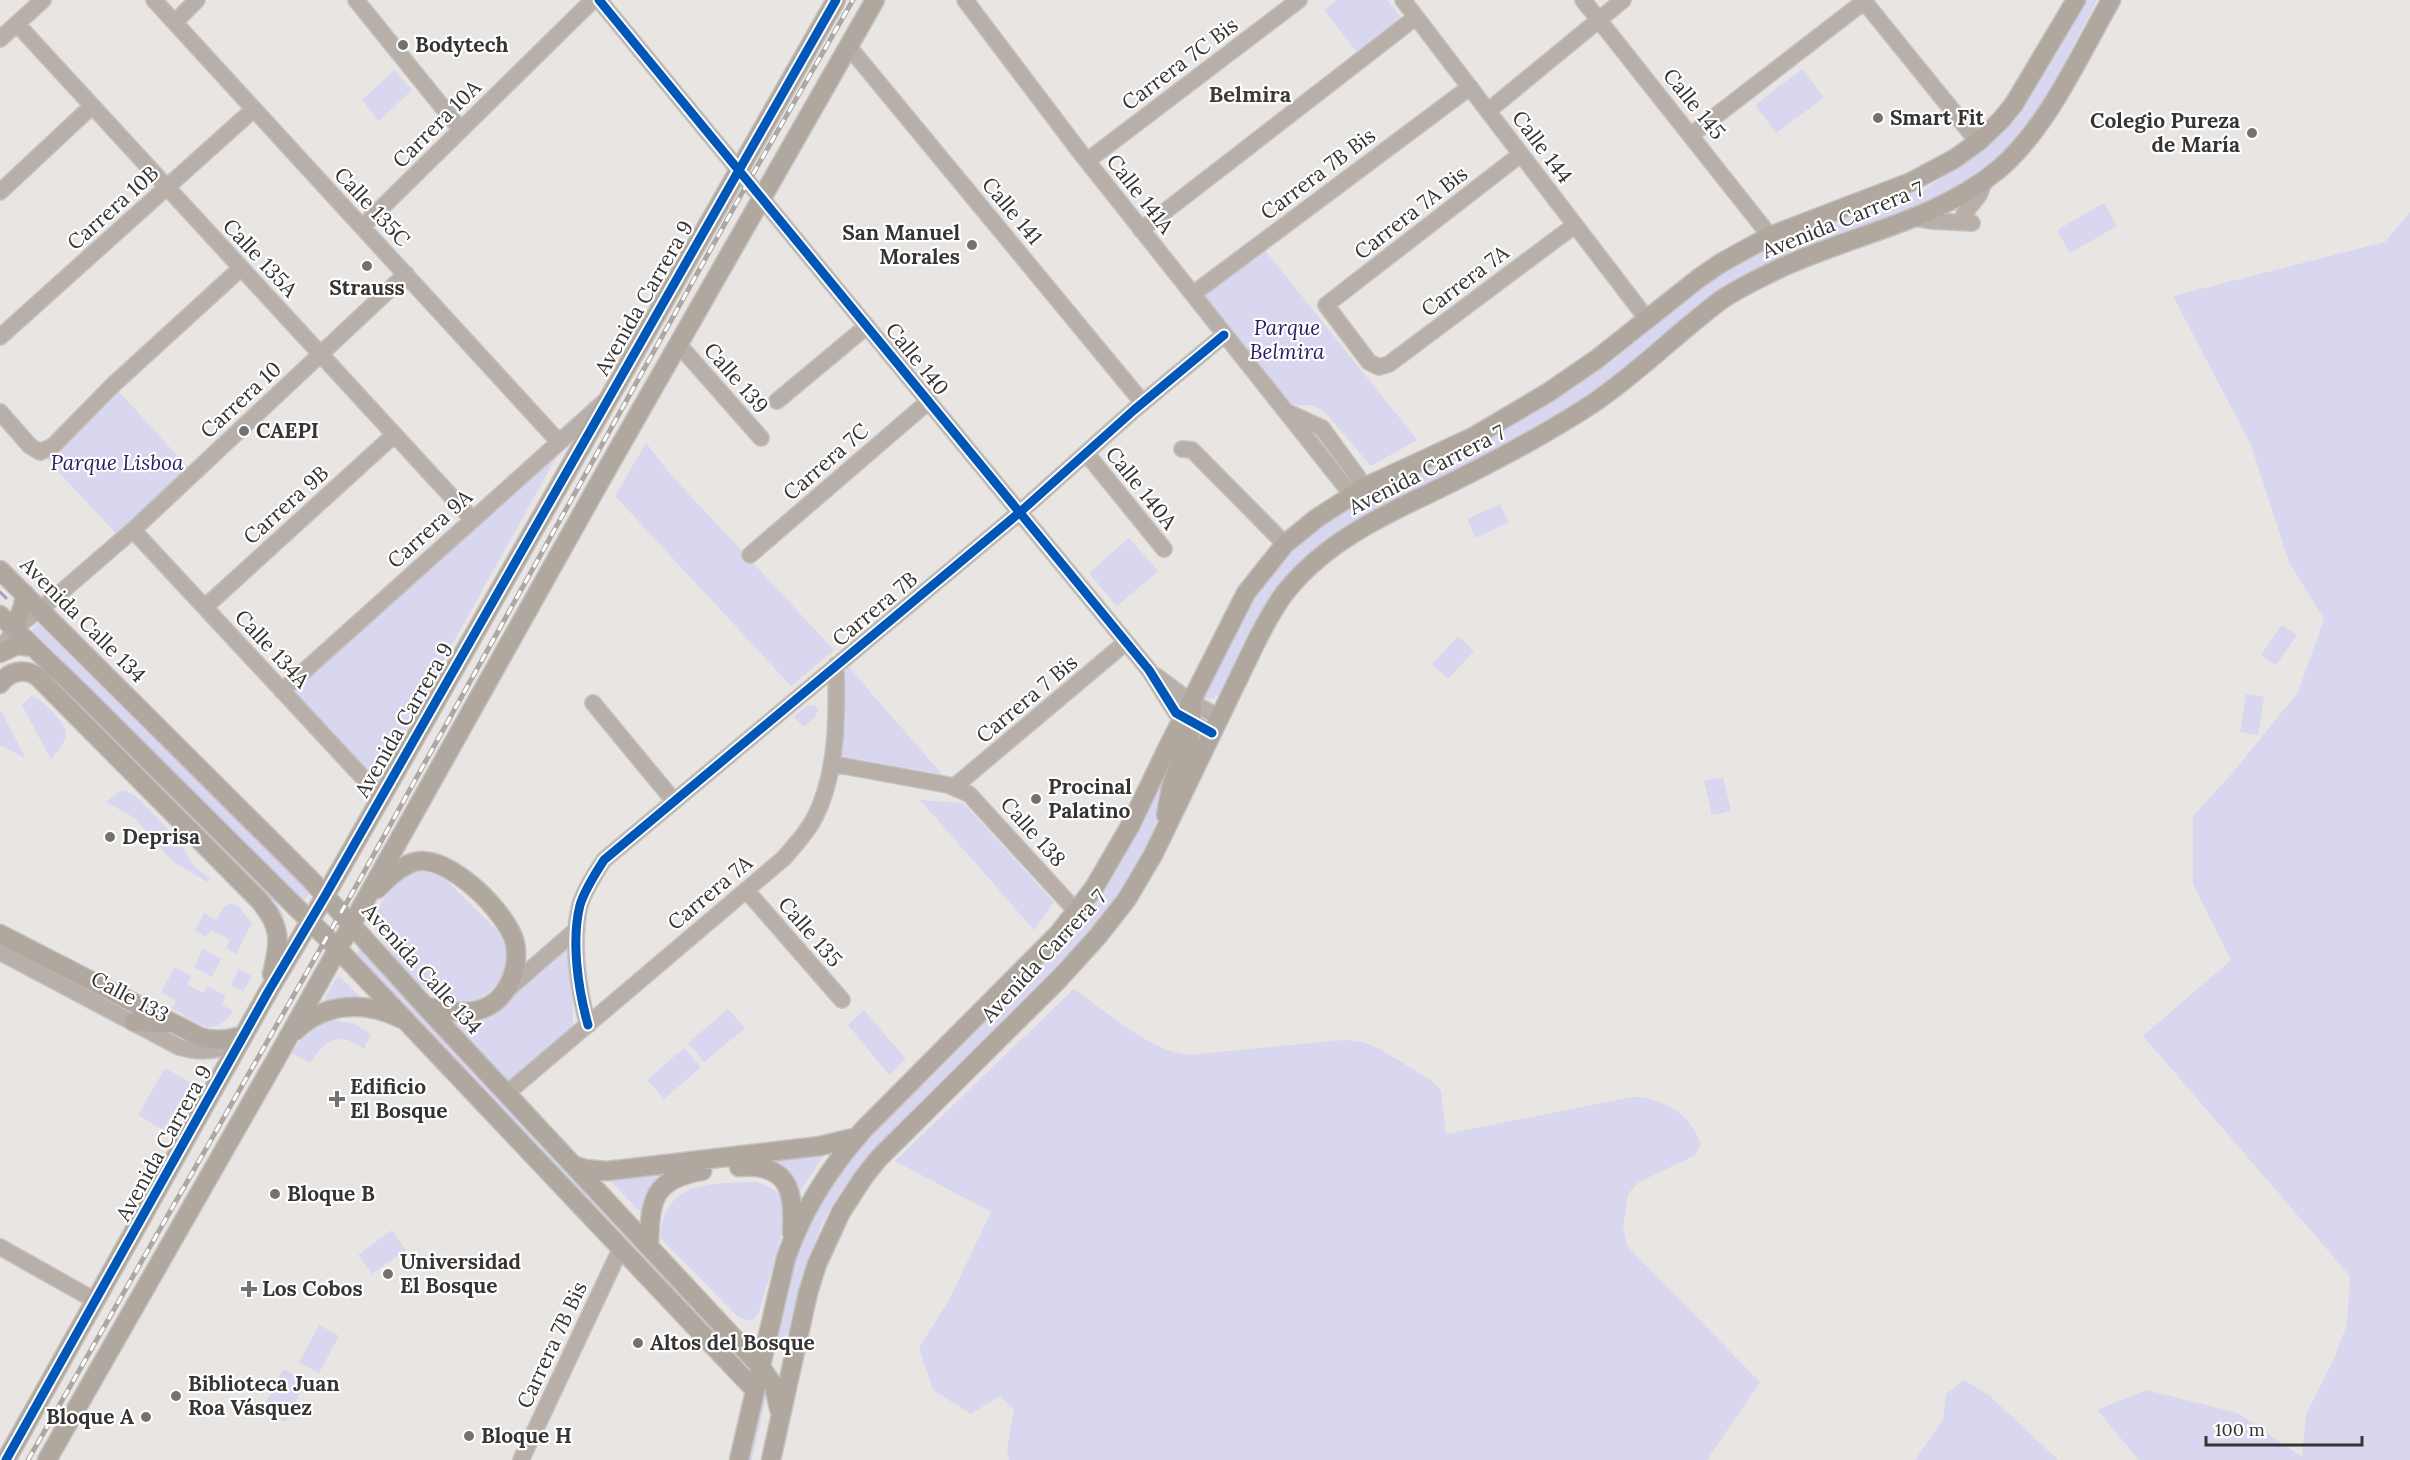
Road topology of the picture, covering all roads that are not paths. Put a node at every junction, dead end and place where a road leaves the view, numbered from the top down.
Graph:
1 (43, 0) edge
2 (154, 0) edge
3 (197, 0) edge
4 (356, 0) edge
5 (593, 0) edge
6 (599, 0) edge
7 (836, 0) edge
8 (874, 0) edge
9 (965, 0) edge
10 (1299, 0) edge
11 (1403, 0) edge
12 (1582, 0) edge
13 (1623, 0) edge
14 (1864, 0) edge
15 (2076, 0) edge
16 (2111, 0) edge
17 (1416, 17) junction
18 (1598, 21) junction
19 (175, 22) junction
20 (17, 24) junction
21 (0, 39) edge
22 (849, 47) junction
23 (1470, 87) junction
24 (92, 106) junction
25 (254, 110) junction
26 (1488, 111) junction
27 (461, 130) junction
28 (1691, 135) junction
29 (1978, 142) junction
30 (1521, 154) junction
31 (1087, 161) junction
32 (739, 170) junction
33 (1985, 180) junction
34 (167, 188) junction
35 (0, 192) edge
36 (763, 198) junction
37 (1916, 218) junction
38 (1575, 225) junction
39 (362, 227) junction
40 (1141, 230) junction
41 (1770, 236) junction
42 (241, 268) junction
43 (406, 274) junction
44 (1193, 294) junction
45 (1647, 319) junction
46 (867, 326) junction
47 (1224, 335) junction
48 (0, 338) edge
49 (679, 345) junction
50 (320, 354) junction
51 (1379, 367) joint
52 (606, 400) junction
53 (777, 401) dead end
54 (929, 401) junction
55 (1143, 403) junction
56 (0, 412) edge
57 (394, 435) junction
58 (761, 438) dead end
59 (559, 442) junction
60 (1182, 449) dead end
61 (1086, 453) junction
62 (1358, 491) junction
63 (1019, 513) junction
64 (472, 520) junction
65 (133, 530) junction
66 (1285, 544) junction
67 (1164, 549) dead end
68 (750, 555) dead end
69 (0, 570) edge
70 (25, 594) junction
71 (205, 607) junction
72 (40, 609) junction
73 (0, 615) edge
74 (14, 629) junction
75 (1125, 643) junction
76 (33, 647) junction
77 (0, 653) edge
78 (836, 665) junction
79 (1149, 670) junction
80 (0, 684) edge
81 (48, 685) junction
82 (282, 691) junction
83 (81, 693) junction
84 (1191, 702) junction
85 (593, 703) dead end
86 (1187, 721) junction
87 (1215, 725) junction
88 (117, 756) junction
89 (833, 764) junction
90 (955, 786) junction
91 (381, 797) junction
92 (674, 801) junction
93 (1165, 828) junction
94 (198, 838) junction
95 (248, 860) junction
96 (747, 890) junction
97 (325, 896) junction
98 (362, 903) junction
99 (1076, 911) junction
100 (310, 921) junction
101 (351, 924) junction
102 (577, 929) junction
103 (0, 934) edge
104 (337, 948) junction
105 (0, 952) edge
106 (506, 991) junction
107 (268, 992) junction
108 (842, 1000) dead end
109 (424, 1006) junction
110 (407, 1022) junction
111 (134, 1023) junction
112 (174, 1024) junction
113 (588, 1025) junction
114 (244, 1035) junction
115 (288, 1038) junction
116 (506, 1094) junction
117 (857, 1137) junction
118 (573, 1165) junction
119 (792, 1241) junction
120 (648, 1246) junction
121 (0, 1247) edge
122 (621, 1248) junction
123 (96, 1301) junction
124 (798, 1339) junction
125 (760, 1366) junction
126 (736, 1370) junction
127 (755, 1390) junction
128 (780, 1420) junction
129 (6, 1460) edge
130 (46, 1460) edge
131 (521, 1460) edge
132 (739, 1460) edge
133 (771, 1460) edge

1 - 20 street
2 - 19 street, Calle 135C
3 - 19 street
4 - 27 street
5 - 27 street, Carrera 10A
6 - 32 street, Calle 140
7 - 32 main road, Avenida Carrera 9
8 - 22 main road
9 - 31 street, Calle 141A
10 - 31 street, Carrera 7C Bis
11 - 17 street, Calle 144
12 - 18 street, Calle 145
13 - 18 street
14 - 28 street
14 - 29 street
15 - 29 main road, Avenida Carrera 7
16 - 33 main road, Avenida Carrera 7
17 - 23 street, Calle 144
17 - 40 street
18 - 26 street
18 - 28 street, Calle 145
19 - 25 street, Calle 135C
20 - 21 street
20 - 24 street, Calle 135A
22 - 36 main road
22 - 55 street, Calle 141
23 - 26 street, Calle 144
23 - 44 street, Carrera 7B Bis
24 - 34 street, Calle 135A
24 - 35 street
25 - 34 street, Carrera 10B
25 - 39 street, Calle 135C
26 - 30 street, Calle 144
27 - 39 street, Carrera 10A
28 - 41 street, Calle 145
29 - 41 main road, Avenida Carrera 7
30 - 38 street, Calle 144
30 - 51 street, Carrera 7A Bis
31 - 40 street, Calle 141A
32 - 36 street, Calle 140
32 - 52 main road, Avenida Carrera 9
33 - 37 main road, Avenida Carrera 7
33 - 37 street
34 - 42 street, Calle 135A
34 - 48 street, Carrera 10B
36 - 46 street, Calle 140
36 - 49 main road
37 - 87 main road, Avenida Carrera 7
38 - 45 street, Calle 144
38 - 51 street, Carrera 7A
39 - 43 street, Calle 135C
40 - 44 street, Calle 141A
41 - 45 main road, Avenida Carrera 7
42 - 50 street, Calle 135A
42 - 56 street
43 - 50 street, Carrera 10
43 - 59 street, Calle 135C
44 - 47 street, Calle 141A
45 - 62 main road, Avenida Carrera 7
46 - 53 street
46 - 54 street, Calle 140
47 - 55 street, Carrera 7B
47 - 62 street, Calle 141A
49 - 58 street, Calle 139
49 - 98 main road
50 - 57 street, Calle 135A
50 - 65 street, Carrera 10
52 - 59 street, Carrera 9A
52 - 91 main road, Avenida Carrera 9
54 - 63 street, Calle 140
54 - 68 street, Carrera 7C
55 - 61 street, Carrera 7B
57 - 64 street, Calle 135A
57 - 71 street, Carrera 9B
59 - 64 street, Carrera 9A
60 - 66 street
61 - 63 street, Carrera 7B
61 - 67 street, Calle 140A
62 - 66 main road, Avenida Carrera 7
63 - 75 street, Calle 140
63 - 78 street, Carrera 7B
64 - 82 street, Carrera 9A
65 - 71 street, Calle 134A
65 - 72 street, Carrera 10
66 - 84 main road, Avenida Carrera 7
69 - 70 main road, Avenida Calle 134
70 - 72 main road, Avenida Calle 134
70 - 74 main road
71 - 82 street, Calle 134A
72 - 74 street, Carrera 10
72 - 97 main road, Avenida Calle 134
73 - 74 main road
74 - 76 main road
74 - 77 street, Carrera 10
75 - 79 street, Calle 140
75 - 90 street, Carrera 7 Bis
76 - 77 main road
76 - 81 main road
76 - 83 main road
78 - 89 street, Carrera 7A
78 - 92 street, Carrera 7B
79 - 84 street, Calle 140
79 - 86 street, Calle 140
80 - 81 main road
81 - 88 main road
82 - 91 street, Calle 134A
83 - 88 main road
83 - 95 main road
84 - 86 main road, Avenida Carrera 7
84 - 87 street, Calle 140
85 - 92 street
86 - 87 street, Calle 140
86 - 93 main road
86 - 99 main road, Avenida Carrera 7
87 - 93 main road, Avenida Carrera 7
88 - 94 main road
89 - 90 street
89 - 96 street, Carrera 7A
90 - 99 street, Calle 138
91 - 97 main road, Avenida Carrera 9
92 - 102 street, Carrera 7B
93 - 124 main road, Avenida Carrera 7
94 - 95 main road
94 - 107 main road
95 - 100 main road
96 - 108 street, Calle 135
96 - 113 street, Carrera 7A
97 - 100 main road, Avenida Carrera 9
97 - 101 main road, Avenida Calle 134
98 - 101 main road
98 - 106 main road
99 - 117 main road, Avenida Carrera 7
100 - 104 main road
100 - 107 main road, Avenida Carrera 9
101 - 104 main road
101 - 109 main road, Avenida Calle 134
102 - 106 street
102 - 113 street
103 - 112 main road
104 - 110 main road
104 - 115 main road
105 - 111 street, Calle 133
106 - 109 main road
107 - 114 main road, Avenida Carrera 9
109 - 116 main road, Avenida Calle 134
110 - 115 main road
110 - 122 main road
111 - 112 main road
111 - 114 street, Calle 133
112 - 114 main road
113 - 116 street, Carrera 7A
114 - 123 main road, Avenida Carrera 9
115 - 130 main road
116 - 118 main road, Avenida Calle 134
117 - 118 main road
117 - 119 main road, Avenida Carrera 7
118 - 120 main road, Avenida Calle 134
119 - 120 main road
119 - 125 main road, Avenida Carrera 7
120 - 125 main road, Avenida Calle 134
121 - 123 street
122 - 126 main road
122 - 131 street, Carrera 7B Bis
123 - 129 main road, Avenida Carrera 9
124 - 125 main road
124 - 128 main road, Avenida Carrera 7
125 - 126 main road
125 - 127 main road, Avenida Carrera 7
125 - 128 main road, Avenida Calle 134
126 - 127 main road
127 - 132 main road, Avenida Carrera 7
128 - 133 main road, Avenida Carrera 7

